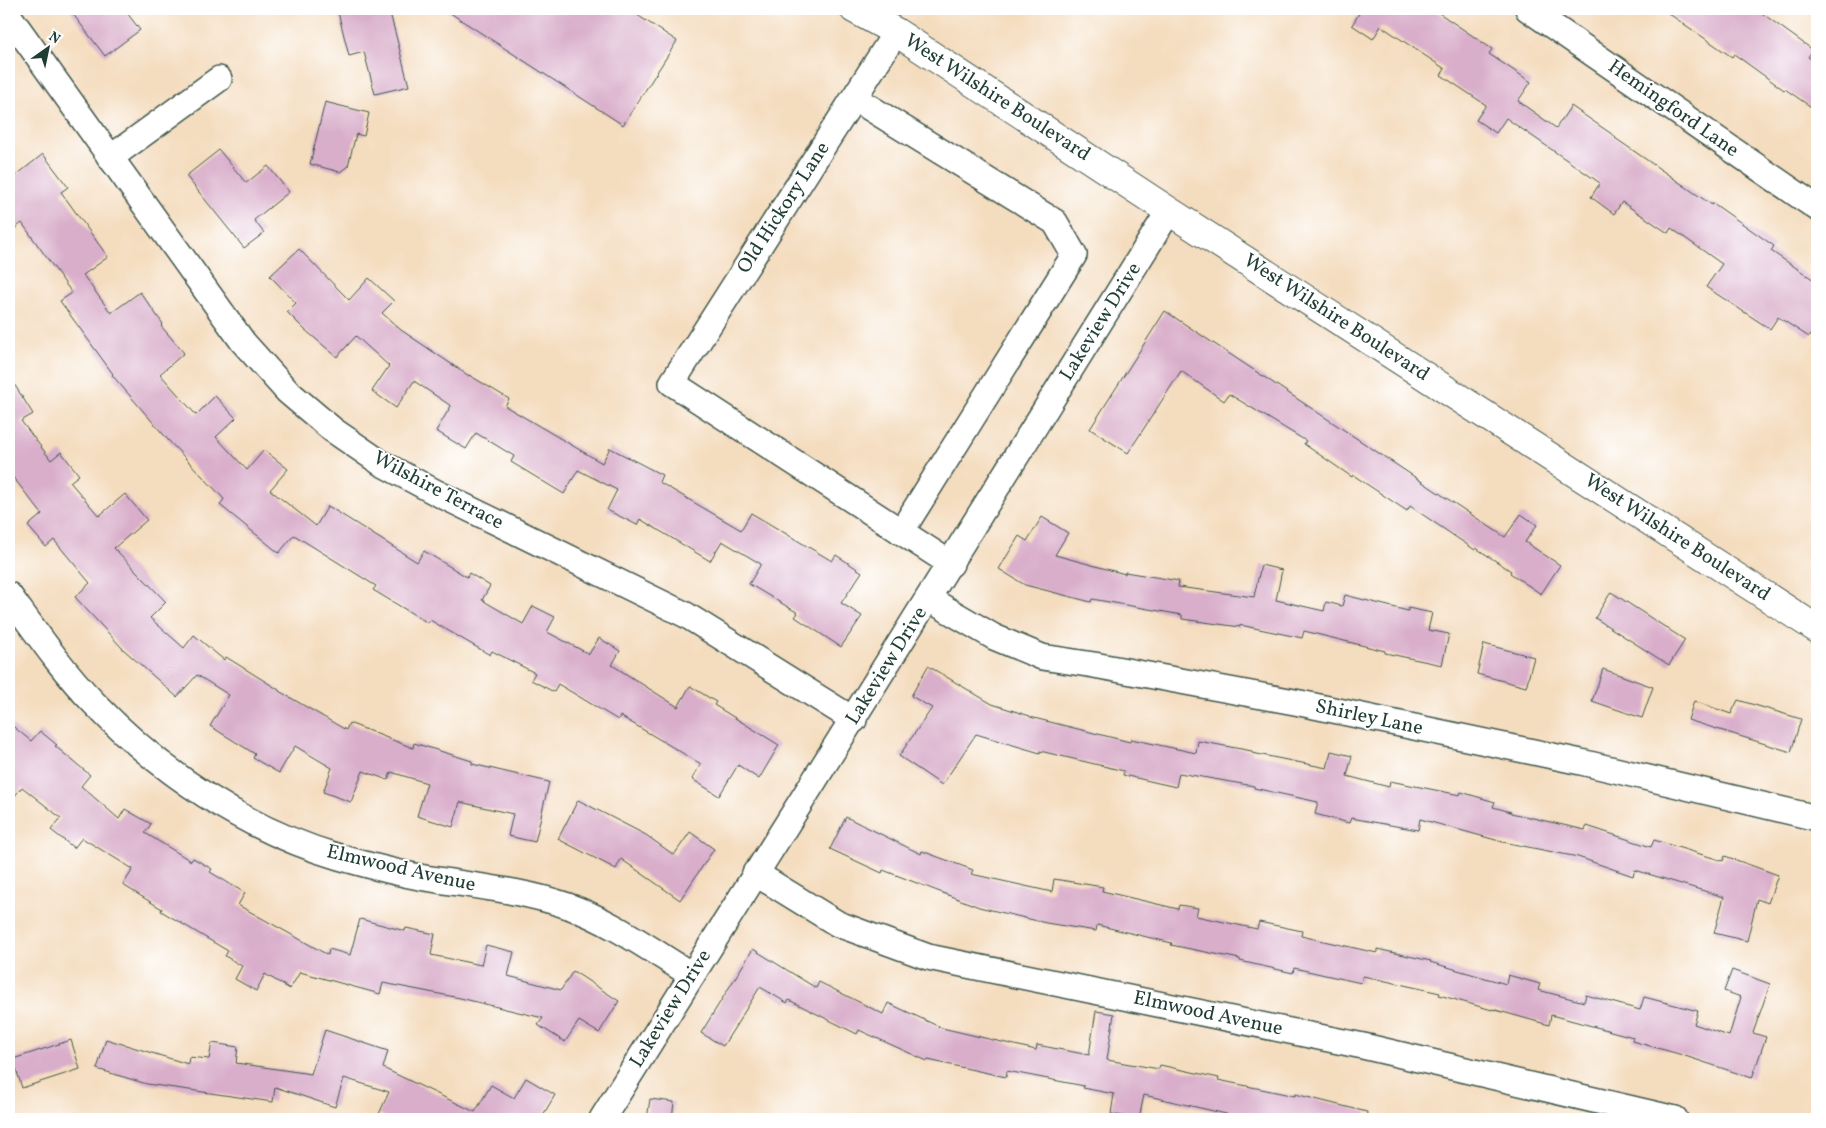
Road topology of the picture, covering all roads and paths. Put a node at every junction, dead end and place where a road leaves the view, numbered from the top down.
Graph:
1 (854, 9) edge
2 (1528, 9) edge
3 (9, 16) edge
4 (896, 32) junction
5 (219, 79) dead end
6 (854, 98) junction
7 (110, 158) junction
8 (1817, 208) edge
9 (1169, 211) junction
10 (901, 532) junction
11 (951, 564) junction
12 (9, 595) edge
13 (929, 599) junction
14 (1814, 620) edge
15 (854, 720) junction
16 (1817, 818) edge
17 (755, 873) junction
18 (692, 975) junction
19 (602, 1119) edge
20 (1676, 1119) edge

1 - 4 street, West Wilshire Boulevard
2 - 8 street, Hemingford Lane
3 - 7 street, Wilshire Terrace
4 - 6 street, Old Hickory Lane
4 - 9 street, West Wilshire Boulevard
5 - 7 street
6 - 10 street
6 - 10 street, Old Hickory Lane
7 - 15 street, Wilshire Terrace
9 - 11 street, Lakeview Drive
9 - 14 street, West Wilshire Boulevard
10 - 11 street
11 - 13 street, Lakeview Drive
12 - 18 street, Elmwood Avenue
13 - 15 street, Lakeview Drive
13 - 16 street, Shirley Lane
15 - 17 street, Lakeview Drive
17 - 18 street, Lakeview Drive
17 - 20 street, Elmwood Avenue
18 - 19 street, Lakeview Drive

